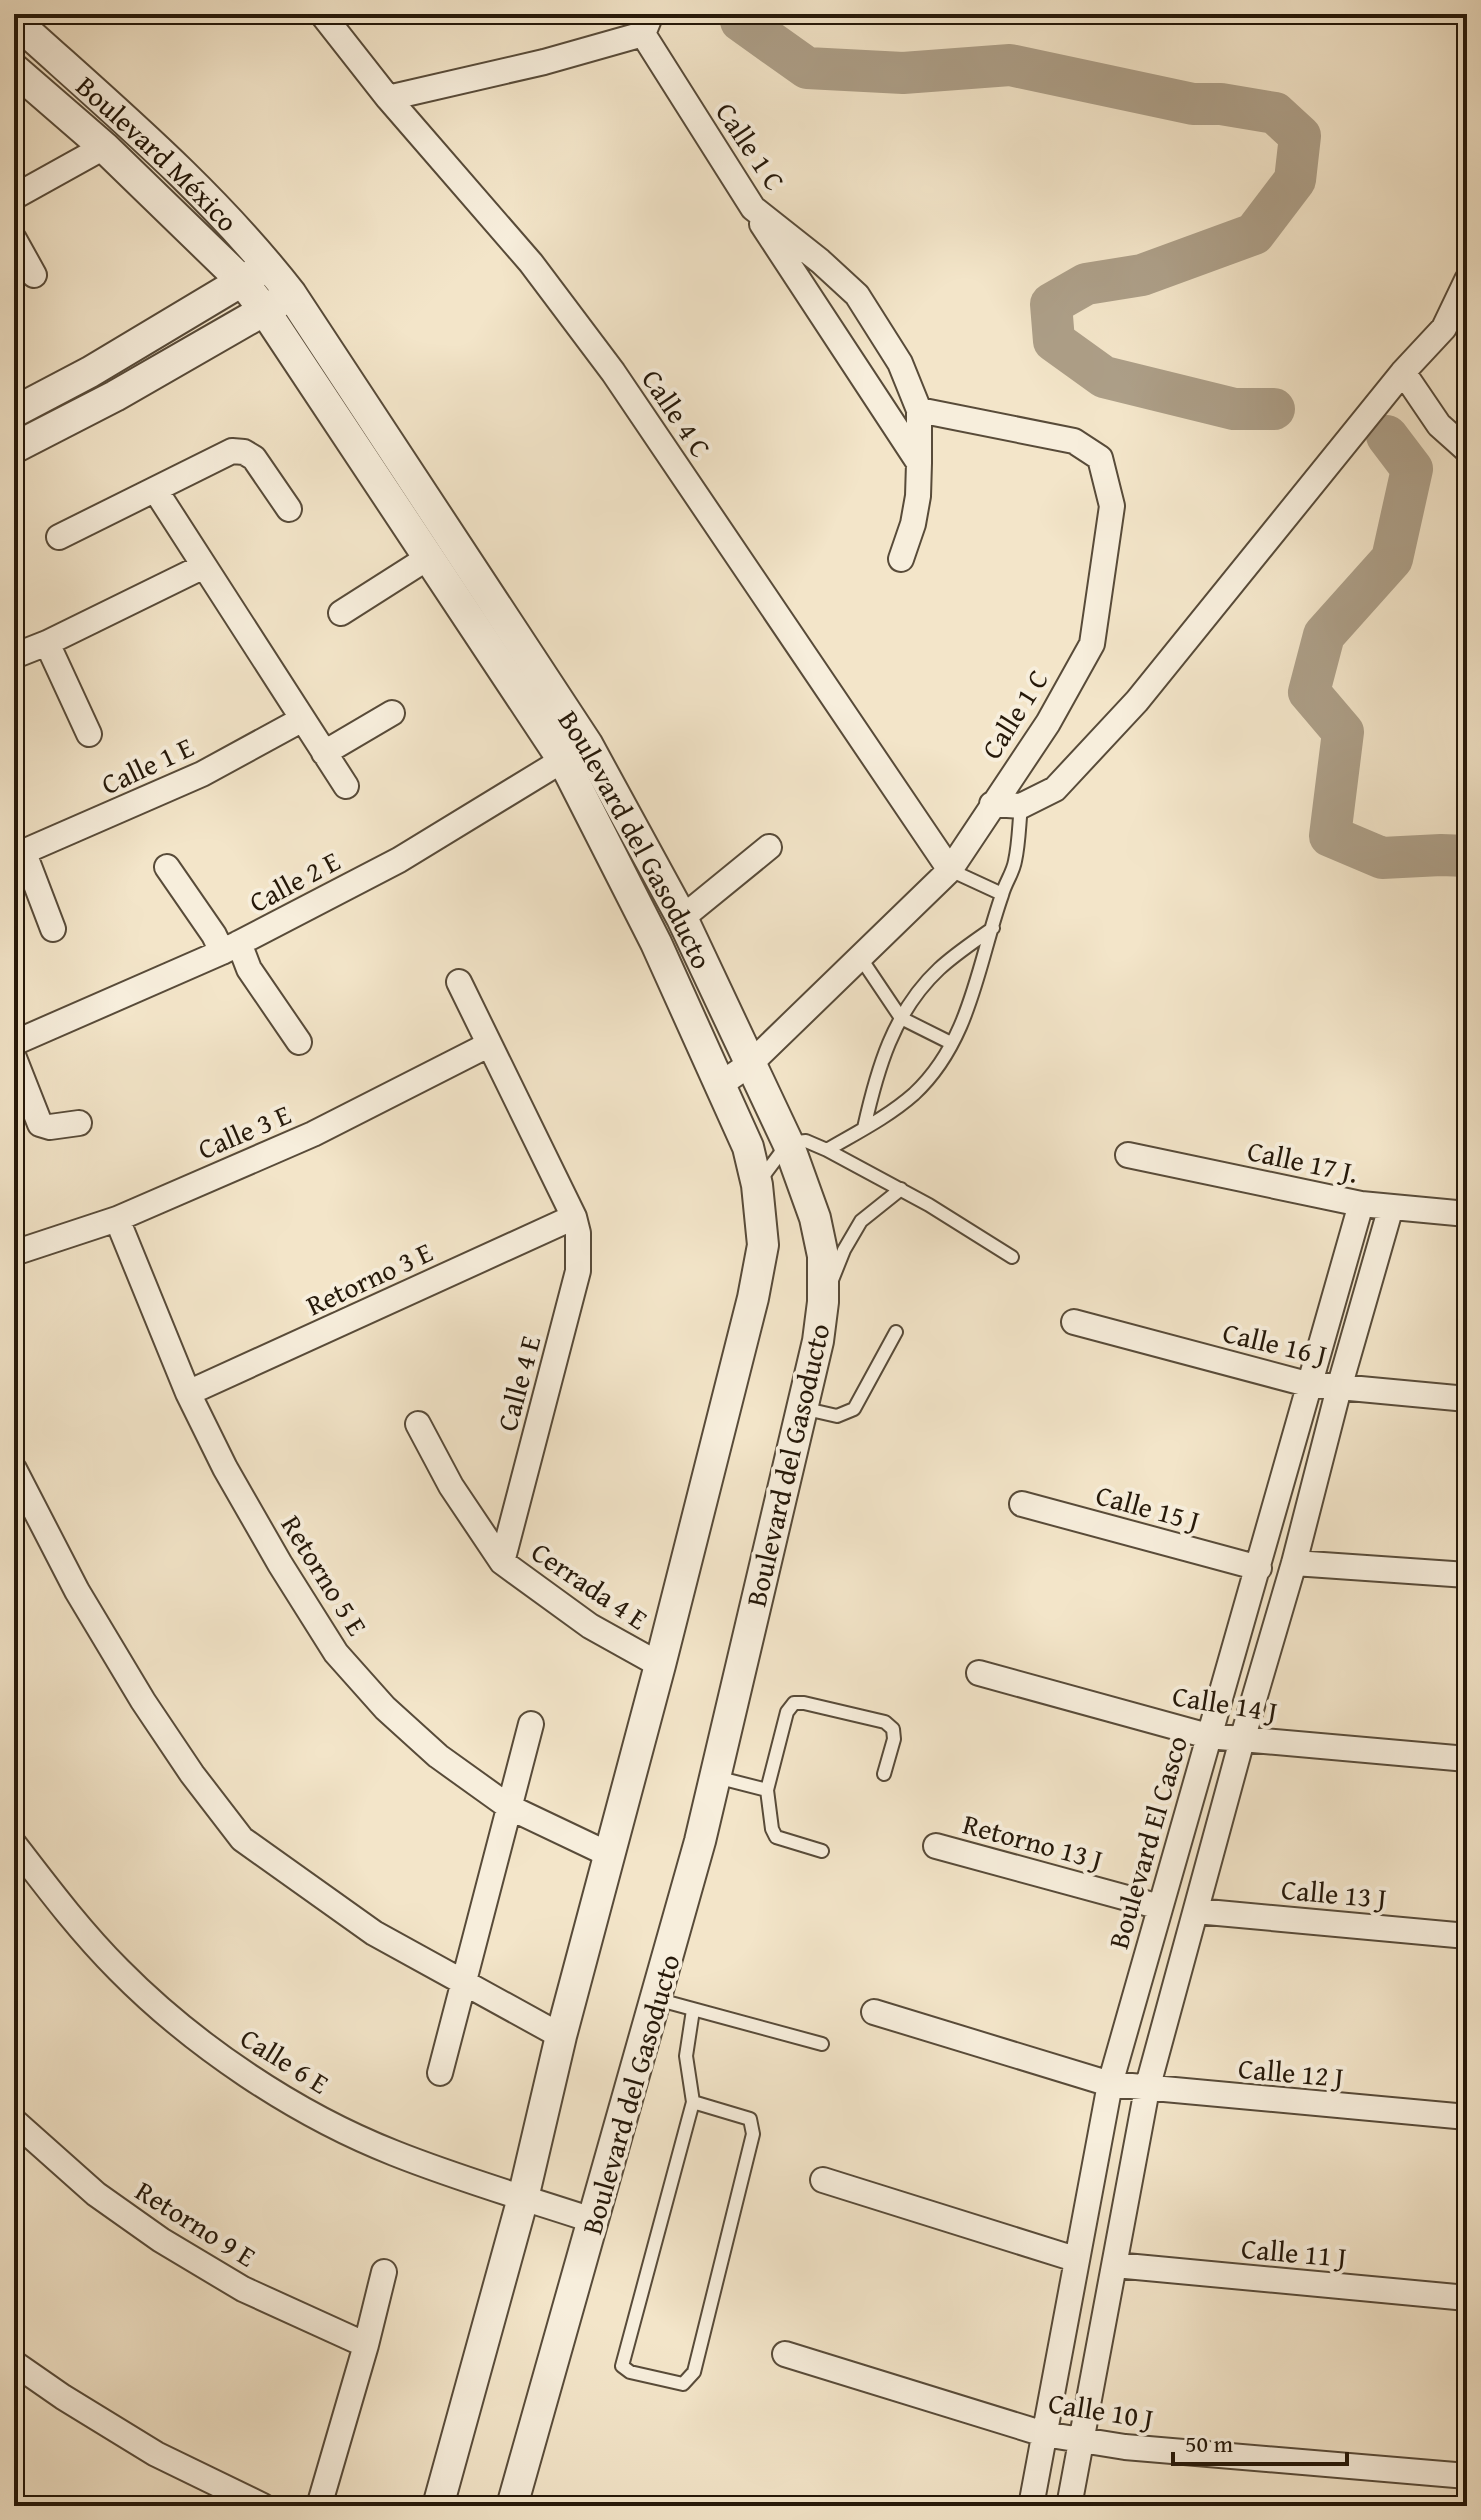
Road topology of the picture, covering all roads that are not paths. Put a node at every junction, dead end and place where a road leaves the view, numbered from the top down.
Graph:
1 (322, 14) edge
2 (14, 20) edge
3 (647, 24) edge
4 (14, 69) edge
5 (388, 98) junction
6 (104, 147) junction
7 (14, 197) edge
8 (753, 208) junction
9 (14, 239) edge
10 (269, 265) junction
11 (34, 275) dead end
12 (1467, 280) edge
13 (242, 281) junction
14 (291, 294) junction
15 (265, 311) junction
16 (1403, 372) junction
17 (919, 410) junction
18 (14, 412) edge
19 (14, 448) edge
20 (1467, 450) edge
21 (919, 463) junction
22 (156, 491) junction
23 (289, 509) dead end
24 (59, 537) dead end
25 (429, 557) junction
26 (901, 559) dead end
27 (204, 566) junction
28 (341, 613) dead end
29 (47, 643) junction
30 (14, 656) edge
31 (392, 713) dead end
32 (301, 720) junction
33 (89, 734) dead end
34 (575, 752) junction
35 (324, 753) junction
36 (346, 786) dead end
37 (992, 804) junction
38 (1021, 806) junction
39 (769, 847) dead end
40 (19, 854) edge
41 (167, 867) dead end
42 (950, 870) junction
43 (1002, 894) junction
44 (682, 918) junction
45 (993, 928) junction
46 (53, 929) dead end
47 (231, 948) junction
48 (860, 957) junction
49 (459, 982) dead end
50 (901, 1018) junction
51 (299, 1042) dead end
52 (14, 1043) edge
53 (951, 1043) junction
54 (488, 1045) junction
55 (14, 1058) edge
56 (750, 1064) junction
57 (721, 1084) junction
58 (79, 1123) dead end
59 (864, 1128) junction
60 (788, 1143) junction
61 (827, 1150) junction
62 (1128, 1155) dead end
63 (757, 1185) junction
64 (901, 1189) junction
65 (1361, 1204) junction
66 (1391, 1207) junction
67 (1467, 1214) edge
68 (574, 1217) junction
69 (117, 1219) junction
70 (14, 1253) edge
71 (1012, 1257) dead end
72 (823, 1302) junction
73 (1074, 1322) dead end
74 (896, 1332) dead end
75 (1307, 1384) junction
76 (1339, 1388) junction
77 (188, 1393) junction
78 (1467, 1399) edge
79 (802, 1408) junction
80 (418, 1424) dead end
81 (14, 1469) edge
82 (1022, 1504) dead end
83 (502, 1562) junction
84 (1294, 1563) junction
85 (1259, 1568) junction
86 (1467, 1575) edge
87 (660, 1665) junction
88 (979, 1673) dead end
89 (531, 1724) dead end
90 (1208, 1736) junction
91 (1242, 1740) junction
92 (1467, 1759) edge
93 (884, 1774) dead end
94 (716, 1777) junction
95 (767, 1790) junction
96 (509, 1807) junction
97 (14, 1844) edge
98 (936, 1846) dead end
99 (822, 1851) dead end
100 (610, 1855) junction
101 (1160, 1907) junction
102 (1196, 1911) junction
103 (1467, 1936) edge
104 (464, 1985) junction
105 (656, 1999) junction
106 (693, 2010) junction
107 (874, 2012) dead end
108 (561, 2036) junction
109 (822, 2044) dead end
110 (440, 2073) dead end
111 (1099, 2081) junction
112 (1147, 2089) junction
113 (693, 2102) junction
114 (1467, 2117) edge
115 (14, 2121) edge
116 (823, 2180) dead end
117 (523, 2198) junction
118 (595, 2221) junction
119 (1075, 2259) junction
120 (1115, 2265) junction
121 (384, 2272) dead end
122 (1467, 2298) edge
123 (366, 2345) junction
124 (785, 2354) dead end
125 (14, 2363) edge
126 (1044, 2434) junction
127 (1081, 2440) junction
128 (1467, 2476) edge
129 (263, 2506) edge
130 (319, 2506) edge
131 (438, 2506) edge
132 (512, 2506) edge
133 (1031, 2506) edge
134 (1069, 2506) edge

1 - 5 street, Calle 4 C
2 - 10 street, Boulevard México
3 - 5 street
3 - 8 street, Calle 1 C
4 - 6 street, Boulevard México
5 - 42 street, Calle 4 C
6 - 7 street
6 - 13 street, Boulevard México
8 - 17 street, Calle 1 C
8 - 21 street
9 - 11 street
10 - 13 street
10 - 14 street, Boulevard México
12 - 16 street
13 - 15 street, Boulevard México
13 - 18 street
14 - 15 street
14 - 34 street, Boulevard del Gasoducto
15 - 19 street
15 - 25 street, Boulevard del Gasoducto
16 - 20 street
16 - 38 street
17 - 21 street, Calle 1 C
17 - 37 street, Calle 1 C
21 - 26 street, Calle 1 C
22 - 23 street
22 - 24 street
22 - 27 street
25 - 28 street
25 - 34 street, Boulevard del Gasoducto
27 - 29 street
27 - 32 street
29 - 30 street
29 - 33 street
31 - 35 street
32 - 35 street
32 - 40 street, Calle 1 E
34 - 44 street, Boulevard del Gasoducto
34 - 47 street, Calle 2 E
34 - 57 street, Boulevard del Gasoducto
35 - 36 street
37 - 38 street
37 - 42 street, Calle 1 C
38 - 43 lane
39 - 44 street
40 - 46 street
41 - 47 street
42 - 43 lane
42 - 48 street, Calle 1 C
43 - 45 lane
44 - 56 street, Boulevard del Gasoducto
45 - 50 lane
45 - 53 lane
47 - 51 street
47 - 52 street, Calle 2 E
48 - 50 lane
48 - 56 street, Calle 1 C
49 - 54 street
50 - 53 lane
50 - 59 lane
53 - 59 lane
54 - 68 street
54 - 69 street, Calle 3 E
55 - 58 street
56 - 57 street, Calle 1 C
56 - 60 street, Boulevard del Gasoducto
57 - 63 street, Boulevard del Gasoducto
59 - 61 lane
60 - 61 lane
60 - 63 lane
60 - 72 street, Boulevard del Gasoducto
61 - 64 lane
62 - 65 street, Calle 17 J.
63 - 87 street, Boulevard del Gasoducto
64 - 71 lane
64 - 72 lane
65 - 66 street, Calle 17 J.
65 - 75 street, Boulevard El Casco
66 - 67 street, Calle 17 J.
66 - 76 street
68 - 77 street, Retorno 3 E
68 - 83 street, Calle 4 E
69 - 70 street, Calle 3 E
69 - 77 street, Retorno 5 E
72 - 79 street, Boulevard del Gasoducto
73 - 75 street, Calle 16 J
74 - 79 lane
75 - 76 street, Calle 16 J
75 - 85 street, Boulevard El Casco
76 - 78 street, Calle 16 J
76 - 84 street
77 - 96 street, Retorno 5 E
79 - 94 street, Boulevard del Gasoducto
80 - 83 street, Cerrada 4 E
81 - 104 street
82 - 85 street, Calle 15 J
83 - 87 street, Cerrada 4 E
84 - 86 street
84 - 91 street
85 - 90 street, Boulevard El Casco
87 - 100 street, Boulevard del Gasoducto
88 - 90 street, Calle 14 J
89 - 96 street
90 - 91 street, Calle 14 J
90 - 101 street, Boulevard El Casco
91 - 92 street, Calle 14 J
91 - 102 street
93 - 95 lane
94 - 95 lane
94 - 105 street, Boulevard del Gasoducto
95 - 99 lane
96 - 100 street, Retorno 5 E
96 - 104 street
97 - 117 street, Calle 6 E
98 - 101 street, Retorno 13 J
100 - 108 street, Boulevard del Gasoducto
101 - 111 street, Boulevard El Casco
102 - 103 street, Calle 13 J
102 - 112 street
104 - 108 street
104 - 110 street
105 - 106 lane
105 - 118 street, Boulevard del Gasoducto
106 - 109 lane
106 - 113 lane
107 - 111 street, Calle 12 J
108 - 117 street, Boulevard del Gasoducto
111 - 112 street, Calle 12 J
111 - 119 street, Boulevard El Casco
112 - 114 street, Calle 12 J
112 - 120 street
113 - 113 lane
115 - 123 street, Retorno 9 E
116 - 119 street
117 - 118 street, Calle 6 E
117 - 131 street, Boulevard del Gasoducto
118 - 132 street, Boulevard del Gasoducto
119 - 126 street, Boulevard El Casco
120 - 122 street, Calle 11 J
120 - 127 street
121 - 123 street
123 - 130 street
124 - 126 street, Calle 10 J
125 - 129 street
126 - 127 street, Calle 10 J
126 - 133 street, Boulevard El Casco
127 - 128 street, Calle 10 J
127 - 134 street

